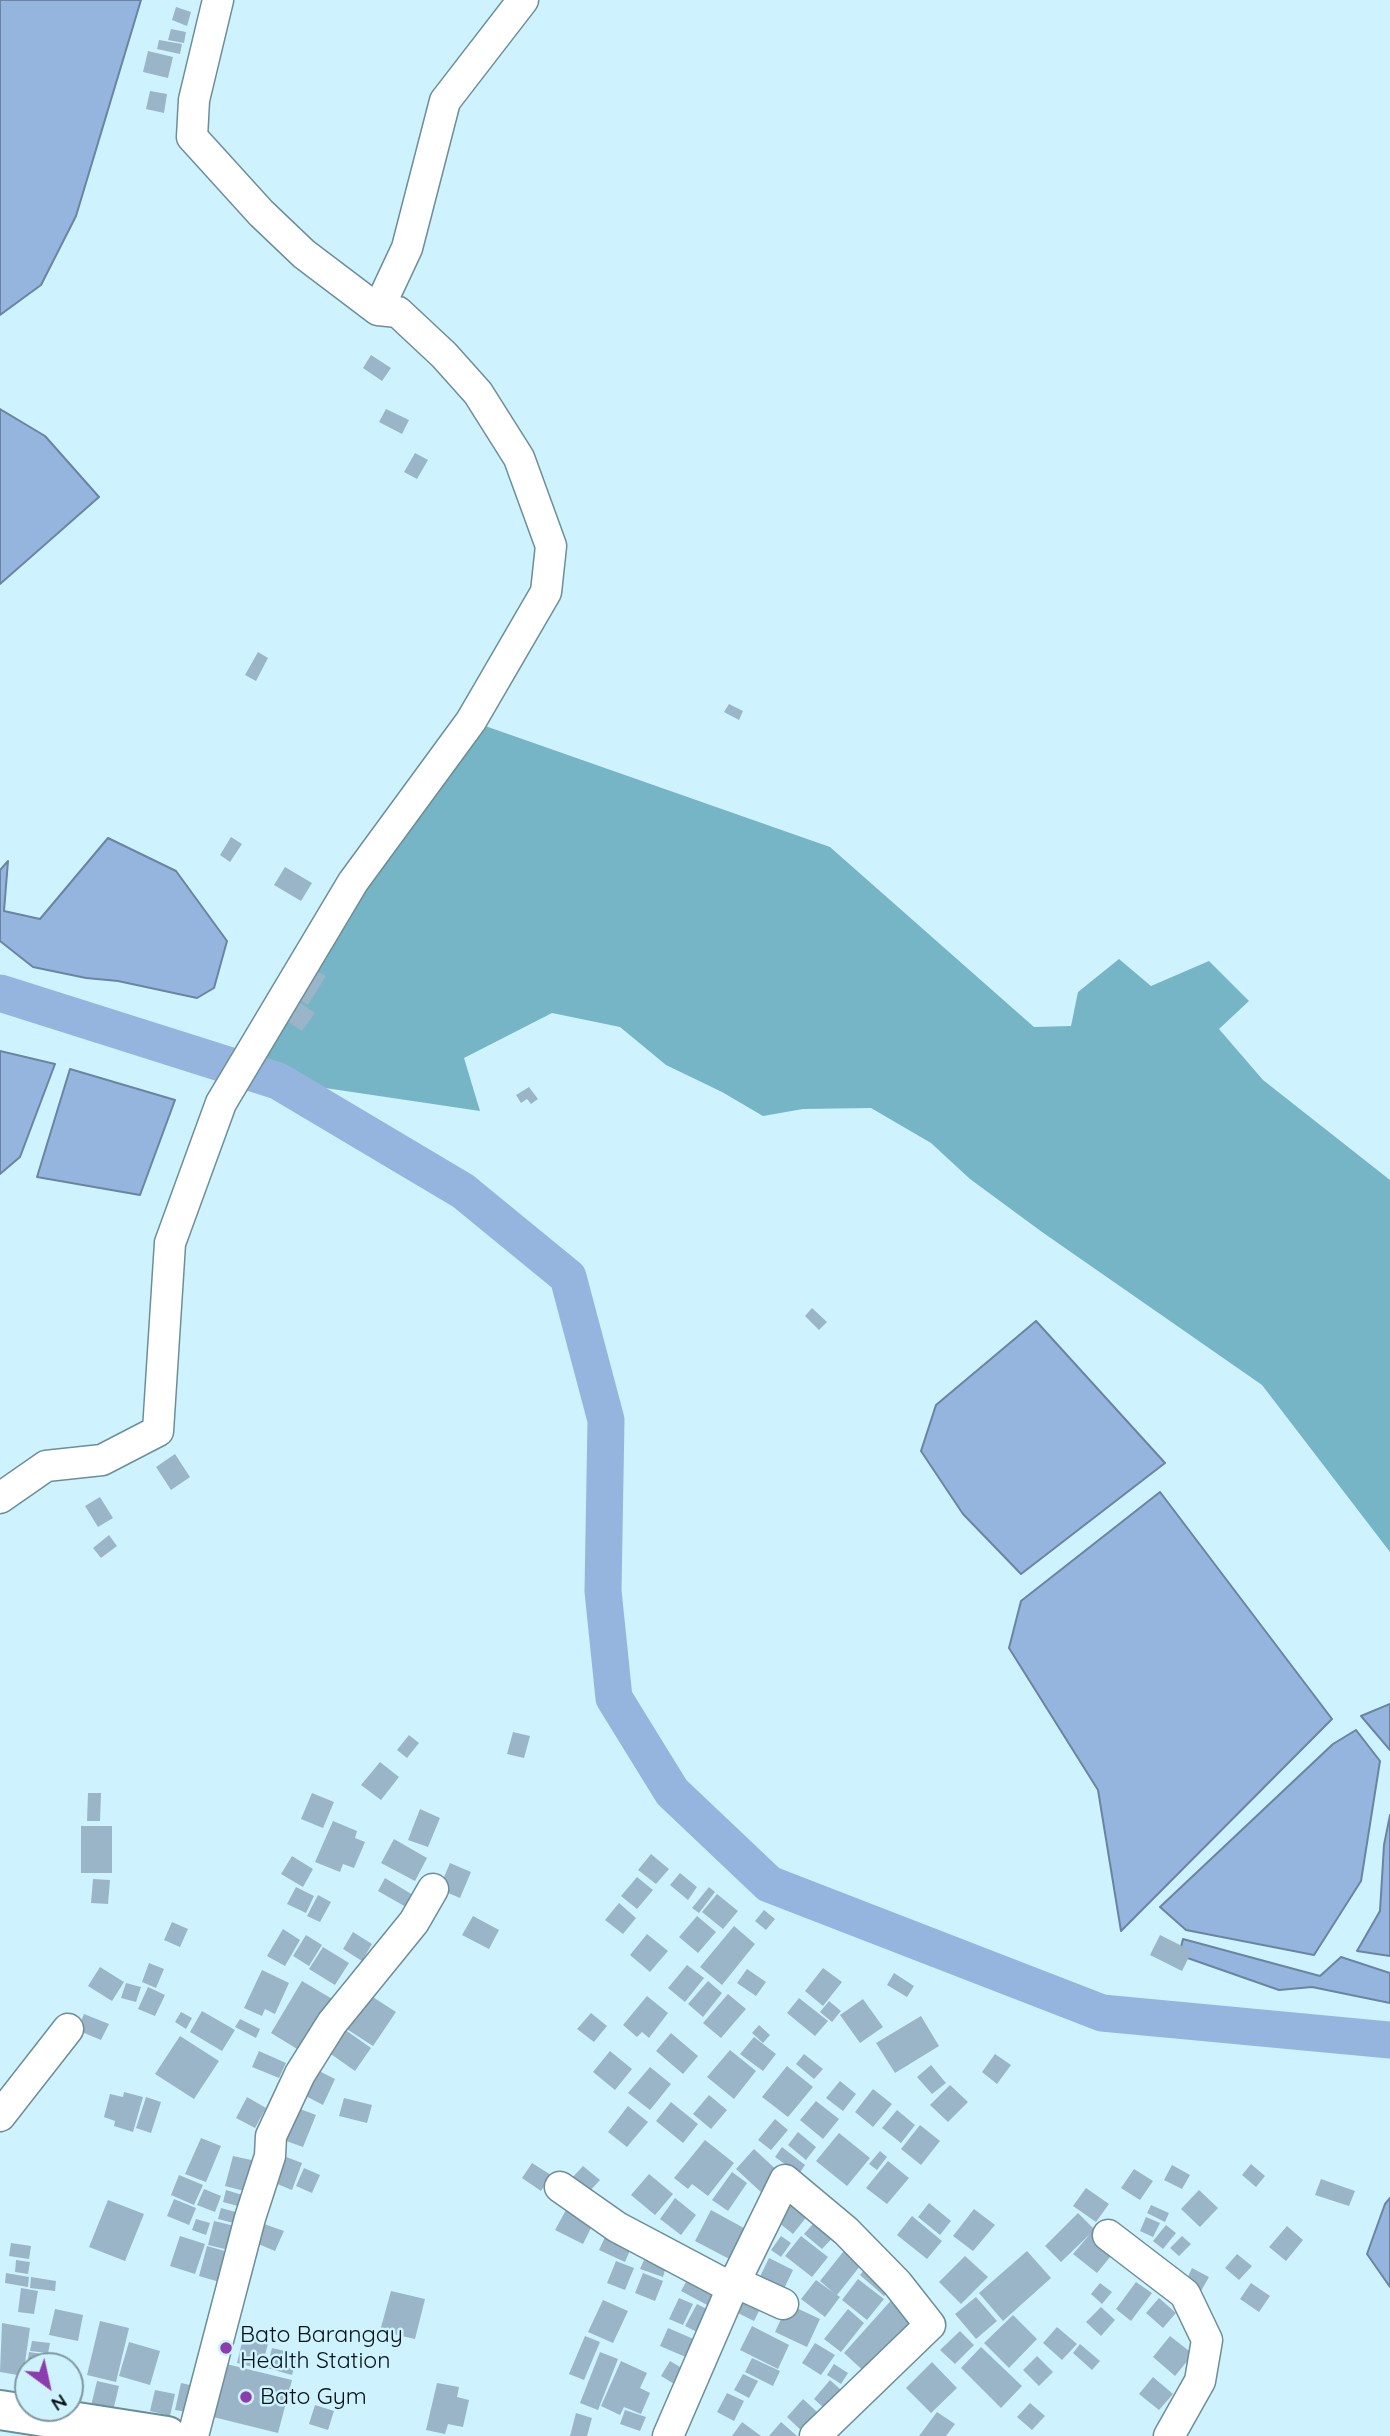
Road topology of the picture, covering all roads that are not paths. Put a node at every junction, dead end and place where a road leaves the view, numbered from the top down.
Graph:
1 (218, 0) edge
2 (523, 0) edge
3 (378, 310) junction
4 (0, 1497) edge
5 (433, 1889) dead end
6 (68, 2029) dead end
7 (0, 2116) edge
8 (559, 2187) dead end
9 (1108, 2235) dead end
10 (733, 2285) junction
11 (783, 2304) dead end
12 (0, 2410) edge
13 (167, 2436) edge
14 (193, 2436) edge
15 (668, 2436) edge
16 (815, 2436) edge
17 (1169, 2436) edge

1 - 3 street
2 - 3 street
3 - 4 street
5 - 14 street
6 - 7 street
8 - 10 street
9 - 17 street
10 - 11 street
10 - 15 street
10 - 16 street
12 - 13 main road

